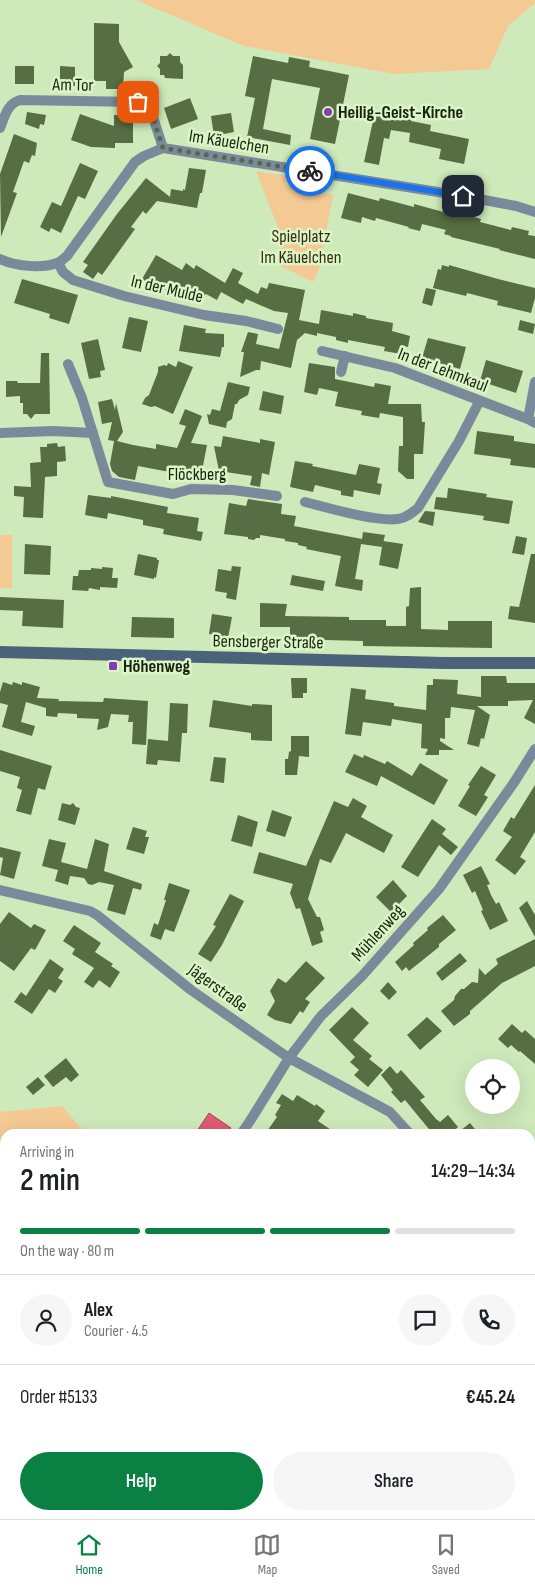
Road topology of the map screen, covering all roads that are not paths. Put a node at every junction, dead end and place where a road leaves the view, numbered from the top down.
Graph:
1 (0, 128) edge
2 (163, 148) junction
3 (535, 212) edge
4 (0, 259) edge
5 (58, 263) junction
6 (278, 329) dead end
7 (322, 351) dead end
8 (345, 356) junction
9 (68, 364) dead end
10 (342, 372) dead end
11 (535, 382) edge
12 (479, 402) junction
13 (532, 421) edge
14 (0, 433) edge
15 (92, 433) junction
16 (277, 496) dead end
17 (305, 502) dead end
18 (0, 652) edge
19 (535, 664) edge
20 (535, 749) edge
21 (0, 890) edge
22 (288, 1058) junction
23 (244, 1129) edge
24 (405, 1129) edge

1 - 2 street, Am Tor
2 - 3 street, Im Käuelchen
2 - 5 street, Im Käuelchen
4 - 5 street
5 - 6 street, In der Mulde
7 - 8 street, In der Lehmkaul
8 - 10 street
8 - 12 street, In der Lehmkaul
9 - 15 street, Flöckberg
11 - 13 street
12 - 13 street, In der Lehmkaul
12 - 17 street
14 - 15 street
15 - 16 street, Flöckberg
18 - 19 main road, Bensberger Straße
20 - 22 street, Mühlenweg
21 - 22 street, Jägerstraße
22 - 23 street, Mühlenweg
22 - 24 street, Jägerstraße

